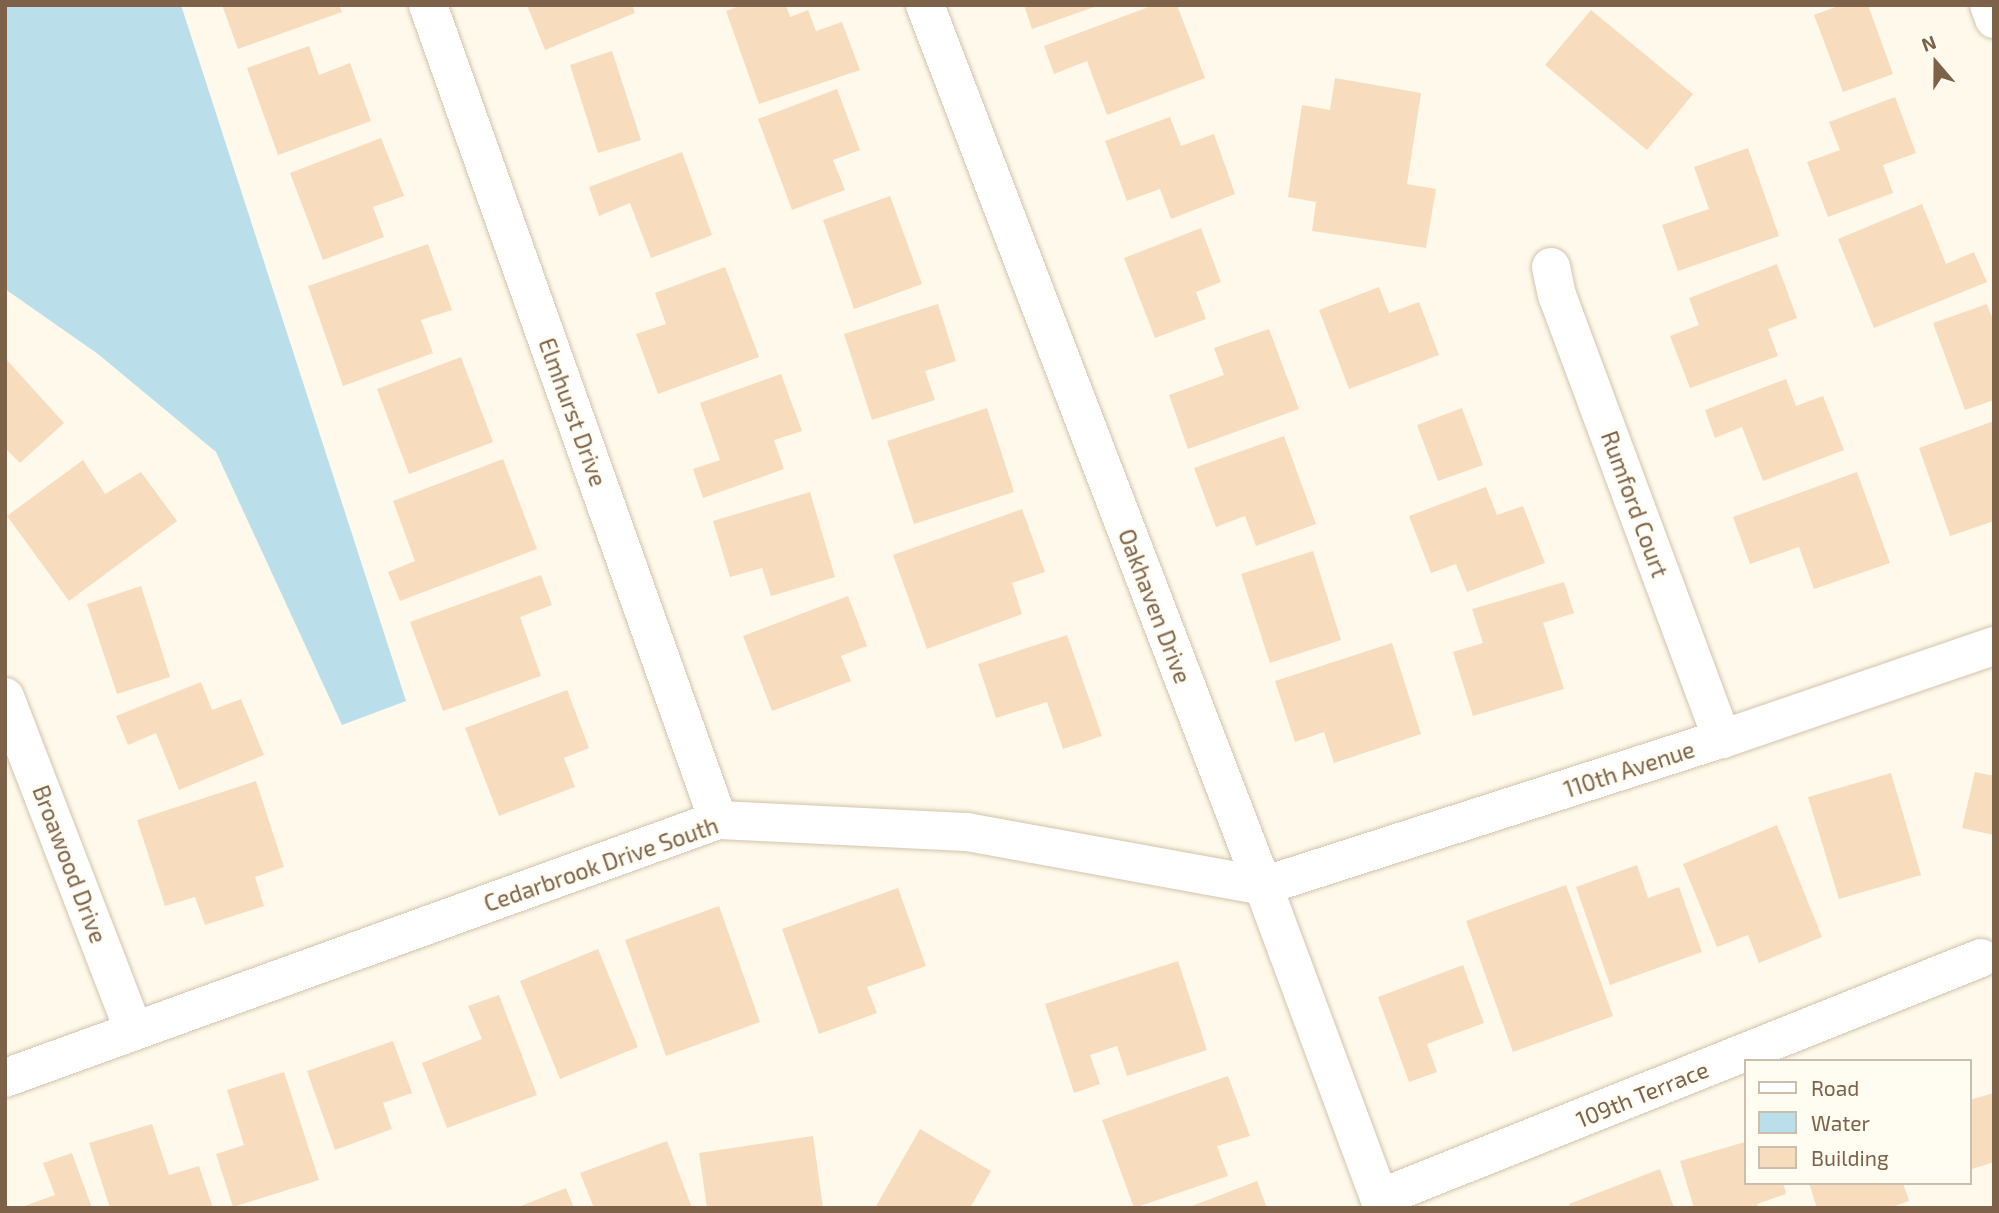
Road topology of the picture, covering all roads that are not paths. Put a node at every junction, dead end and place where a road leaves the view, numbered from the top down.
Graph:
1 (428, 5) edge
2 (925, 5) edge
3 (1989, 5) edge
4 (1994, 19) edge
5 (1551, 267) dead end
6 (1994, 646) edge
7 (5, 697) edge
8 (1722, 739) junction
9 (718, 820) junction
10 (1263, 886) junction
11 (1981, 958) dead end
12 (134, 1031) junction
13 (5, 1077) edge
14 (1382, 1203) edge

1 - 9 street, Elmhurst Drive
2 - 10 street, Oakhaven Drive
3 - 4 street
5 - 8 street, Rumford Court
6 - 8 street, 110th Avenue
7 - 12 street, Broawood Drive
8 - 10 street, 110th Avenue
9 - 10 street, Cedarbrook Drive South
9 - 12 street, Cedarbrook Drive South
10 - 14 street, Oakhaven Drive
11 - 14 street, 109th Terrace
12 - 13 street, Cedarbrook Drive South

